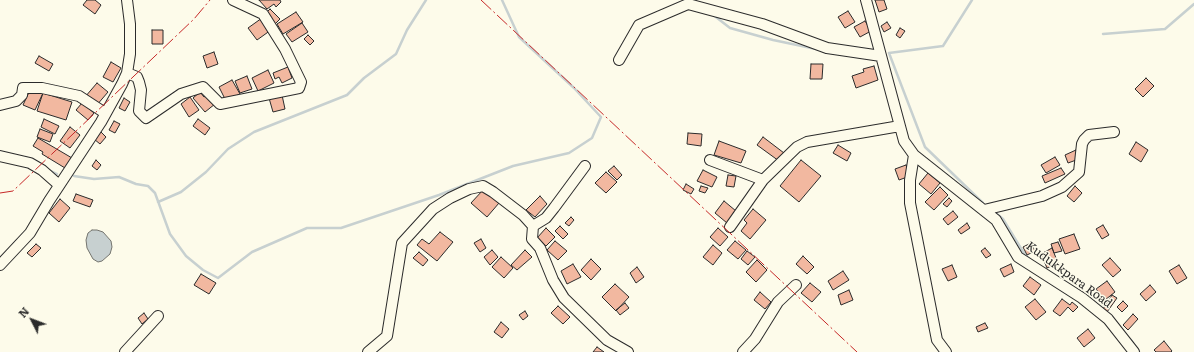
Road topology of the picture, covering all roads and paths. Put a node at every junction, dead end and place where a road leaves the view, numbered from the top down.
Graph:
1 (127, 0) edge
2 (233, 0) edge
3 (866, 0) edge
4 (881, 56) junction
5 (619, 60) dead end
6 (127, 73) junction
7 (0, 105) edge
8 (105, 113) junction
9 (900, 126) junction
10 (1114, 132) dead end
11 (914, 155) junction
12 (0, 156) edge
13 (710, 160) dead end
14 (585, 166) dead end
15 (763, 180) junction
16 (59, 185) junction
17 (984, 210) junction
18 (533, 226) junction
19 (730, 228) dead end
20 (0, 265) edge
21 (796, 285) dead end
22 (158, 316) dead end
23 (125, 352) edge
24 (368, 352) edge
25 (628, 352) edge
26 (743, 352) edge
27 (946, 352) edge
28 (1134, 352) edge

1 - 6 street
2 - 6 street
3 - 4 street, Kudukkpara Road
4 - 5 street
4 - 9 street, Kudukkpara Road
6 - 8 street
7 - 8 street
8 - 16 street
9 - 11 street, Kudukkpara Road
9 - 15 street
10 - 17 street
11 - 17 street, Kudukkpara Road
11 - 27 street
12 - 16 street
13 - 15 street
14 - 18 street
15 - 19 street
16 - 20 street
17 - 28 street, Kudukkpara Road
18 - 24 street
18 - 25 street
21 - 26 street
22 - 23 street

